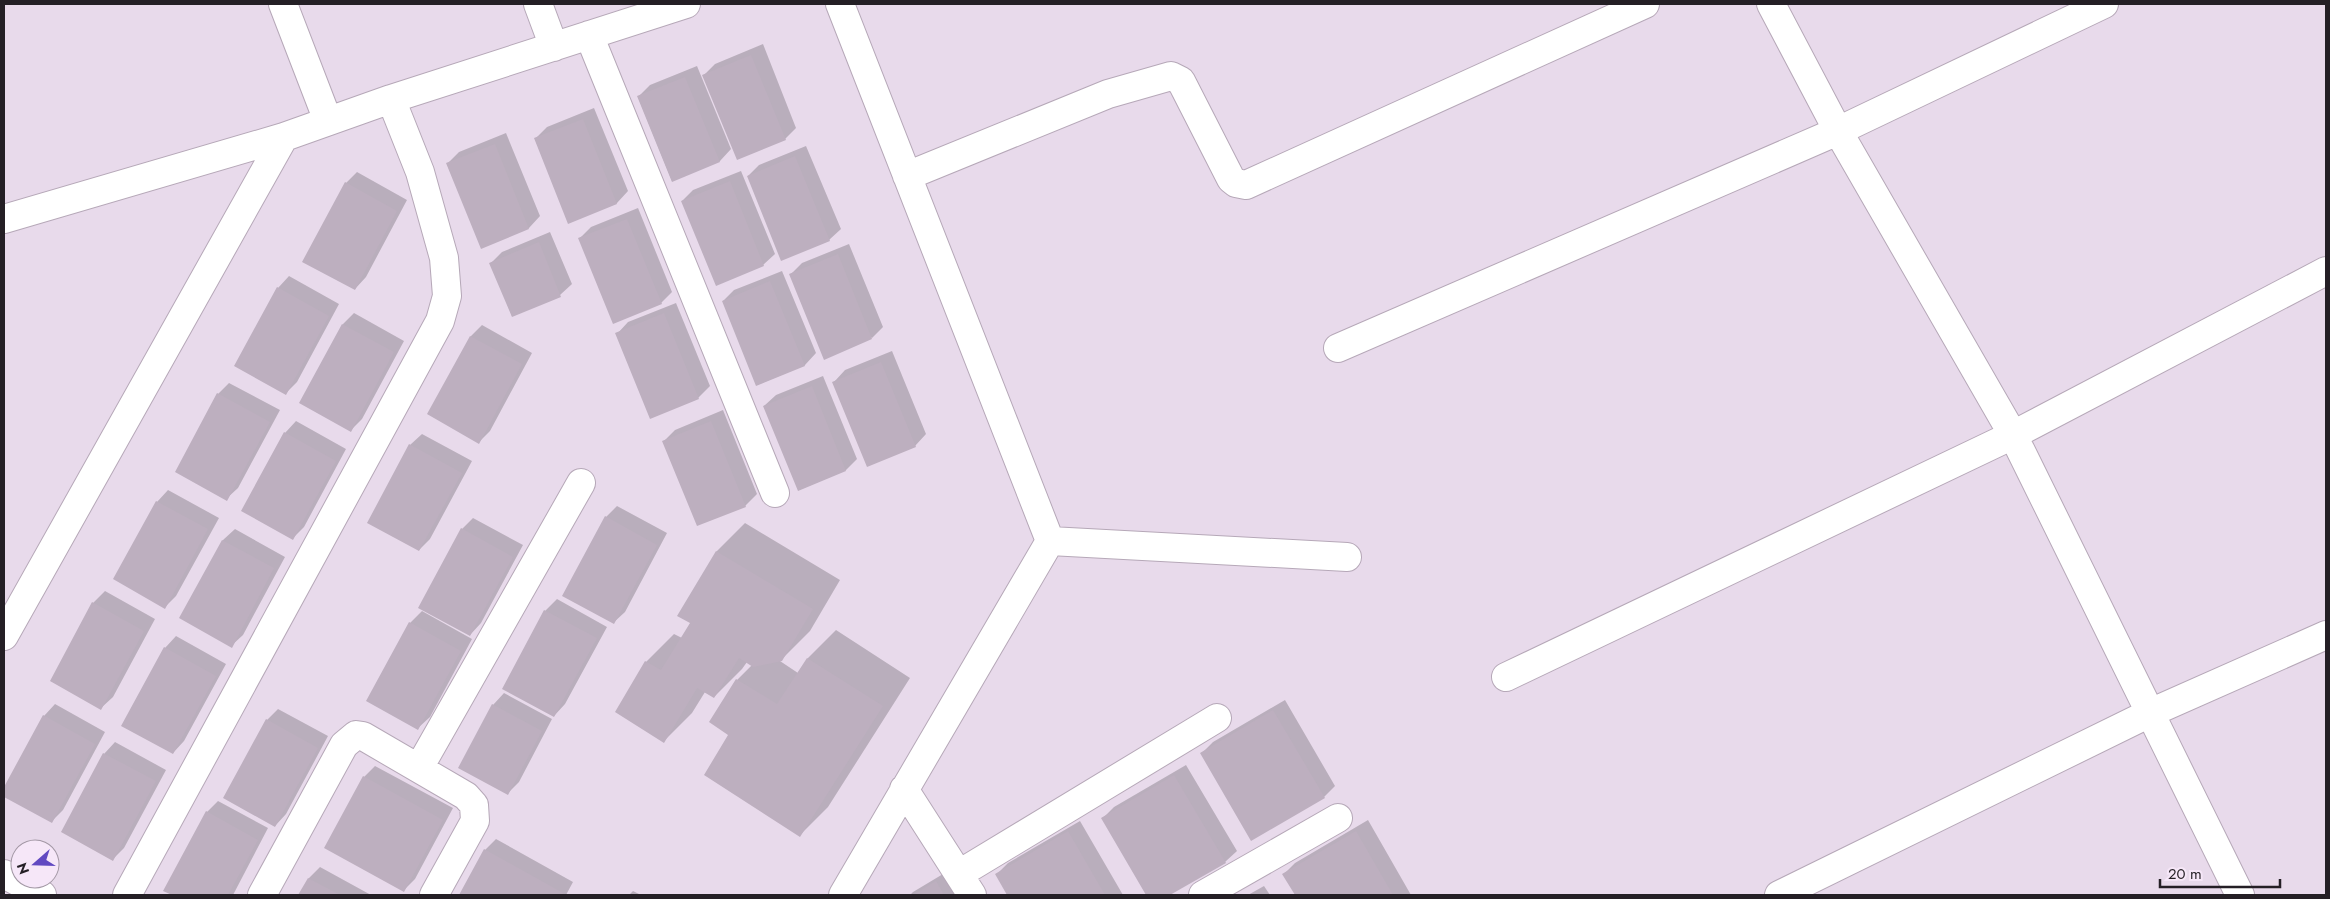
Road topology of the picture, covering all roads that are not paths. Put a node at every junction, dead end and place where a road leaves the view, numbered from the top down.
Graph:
1 (284, 4) edge
2 (538, 4) edge
3 (686, 4) edge
4 (840, 4) edge
5 (1646, 4) edge
6 (1771, 4) edge
7 (2104, 4) edge
8 (588, 35) junction
9 (554, 47) junction
10 (391, 99) junction
11 (328, 121) junction
12 (1838, 131) junction
13 (284, 137) junction
14 (907, 176) junction
15 (4, 218) edge
16 (2326, 271) edge
17 (1338, 348) dead end
18 (2013, 435) junction
19 (581, 483) dead end
20 (775, 493) dead end
21 (1050, 541) junction
22 (1347, 557) dead end
23 (4, 636) edge
24 (2326, 636) edge
25 (1506, 676) dead end
26 (2150, 713) junction
27 (1217, 718) dead end
28 (419, 768) junction
29 (904, 789) junction
30 (1338, 818) dead end
31 (4, 874) edge
32 (966, 884) edge
33 (42, 895) edge
34 (127, 895) edge
35 (262, 895) edge
36 (434, 895) edge
37 (843, 895) edge
38 (1203, 895) edge
39 (1780, 895) edge
40 (2240, 895) edge

1 - 11 street
2 - 9 street
3 - 8 street
4 - 14 street
5 - 14 street
6 - 12 street
7 - 12 street
8 - 9 street
8 - 20 street
9 - 10 street
10 - 11 street
10 - 34 street
11 - 13 street
12 - 17 street
12 - 18 street
13 - 15 street
13 - 23 street
14 - 21 street
16 - 18 street
18 - 25 street
18 - 26 street
19 - 28 street
21 - 22 street
21 - 29 street
24 - 26 street
26 - 39 street
26 - 40 street
27 - 32 street
28 - 35 street
28 - 36 street
29 - 32 street
29 - 37 street
30 - 38 street
31 - 33 street

